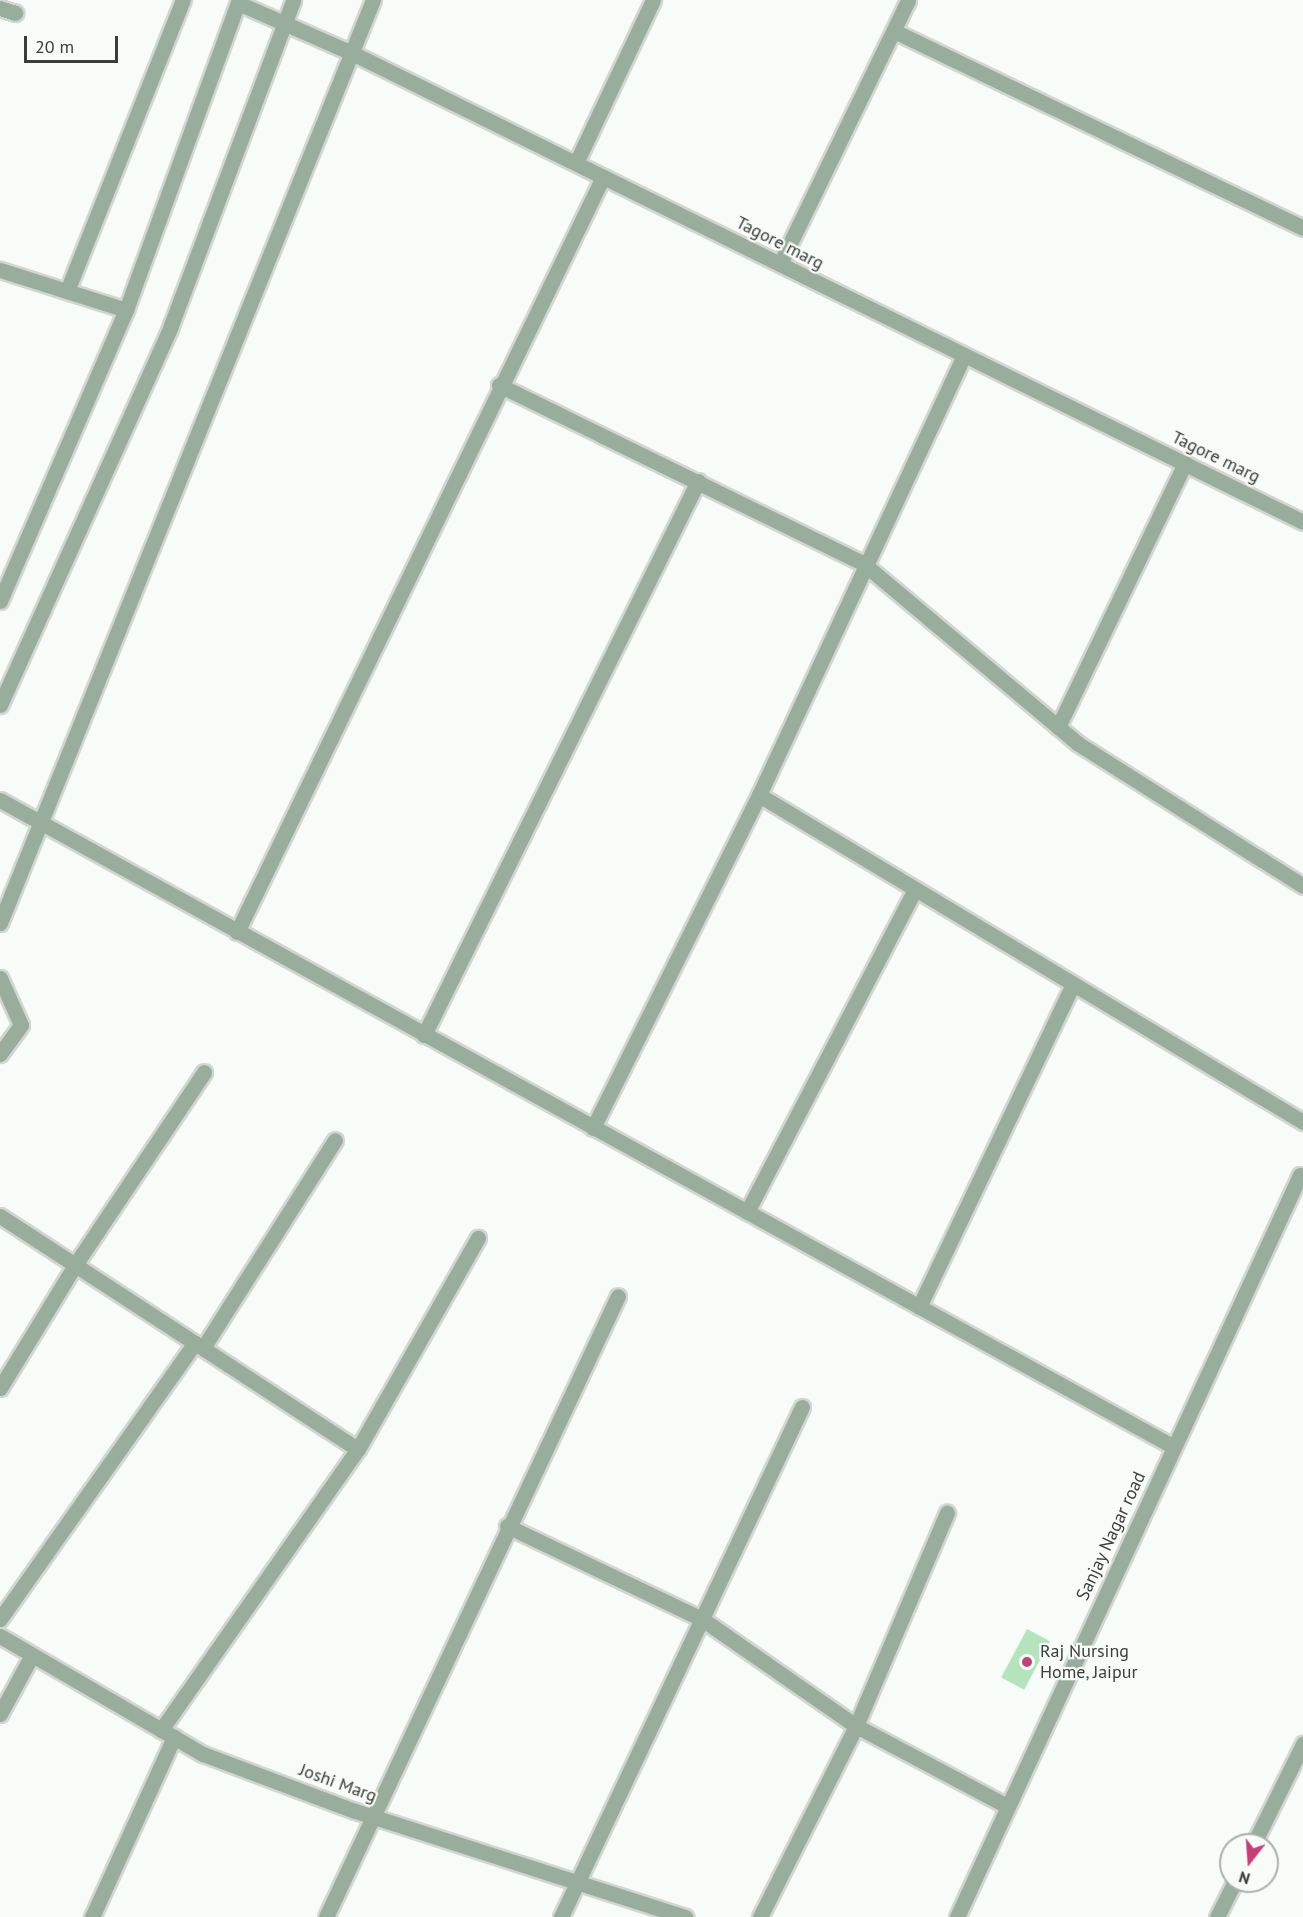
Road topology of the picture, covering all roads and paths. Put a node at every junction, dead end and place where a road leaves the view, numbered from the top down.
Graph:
1 (183, 0) edge
2 (293, 0) edge
3 (373, 0) edge
4 (653, 0) edge
5 (908, 0) edge
6 (239, 1) edge
7 (0, 8) edge
8 (15, 13) dead end
9 (284, 22) junction
10 (894, 31) junction
11 (352, 53) junction
12 (576, 164) junction
13 (603, 177) junction
14 (1303, 228) edge
15 (780, 264) junction
16 (0, 270) edge
17 (67, 291) junction
18 (126, 310) junction
19 (963, 357) junction
20 (499, 385) junction
21 (1185, 463) junction
22 (698, 481) junction
23 (1303, 522) edge
24 (864, 564) junction
25 (0, 601) edge
26 (0, 705) edge
27 (1058, 727) junction
28 (759, 795) junction
29 (0, 800) edge
30 (39, 822) junction
31 (1303, 886) edge
32 (915, 889) junction
33 (0, 923) edge
34 (237, 932) junction
35 (0, 978) edge
36 (1073, 984) junction
37 (424, 1035) junction
38 (0, 1054) edge
39 (204, 1072) dead end
40 (1303, 1122) edge
41 (593, 1128) junction
42 (335, 1140) dead end
43 (1302, 1174) edge
44 (747, 1212) junction
45 (0, 1216) edge
46 (478, 1238) dead end
47 (75, 1265) junction
48 (618, 1296) dead end
49 (919, 1307) junction
50 (199, 1346) junction
51 (0, 1388) edge
52 (802, 1407) dead end
53 (1174, 1447) junction
54 (358, 1449) junction
55 (947, 1513) dead end
56 (507, 1526) junction
57 (0, 1619) edge
58 (702, 1619) junction
59 (0, 1636) edge
60 (32, 1655) junction
61 (0, 1714) edge
62 (856, 1726) junction
63 (168, 1733) junction
64 (1303, 1744) edge
65 (1007, 1806) junction
66 (373, 1816) junction
67 (1259, 1833) edge
68 (577, 1882) junction
69 (1229, 1893) edge
70 (92, 1917) edge
71 (326, 1917) edge
72 (561, 1917) edge
73 (685, 1917) edge
74 (760, 1917) edge
75 (957, 1917) edge
76 (1217, 1917) edge

1 - 17 street
2 - 9 street
3 - 11 street
4 - 12 street
5 - 10 street
6 - 9 street, Tagore marg
6 - 18 street
7 - 8 street
9 - 11 street, Tagore marg
9 - 26 street
10 - 14 street
10 - 15 street
11 - 12 street, Tagore marg
11 - 30 street
12 - 13 street, Tagore marg
13 - 15 street, Tagore marg
13 - 20 street
15 - 19 street, Tagore marg
16 - 17 street
17 - 18 street
18 - 25 street
19 - 21 street, Tagore marg
19 - 24 street
20 - 22 street
20 - 34 street
21 - 23 street, Tagore marg
21 - 27 street
22 - 24 street
22 - 37 street
24 - 27 street
24 - 28 street
27 - 31 street
28 - 32 street
28 - 41 street
29 - 30 street
30 - 33 street
30 - 34 street
32 - 36 street
32 - 44 street
34 - 37 street
35 - 38 street
36 - 40 street
36 - 49 street
37 - 41 street
39 - 47 street
41 - 44 street
42 - 50 street
43 - 53 street, Sanjay Nagar road
44 - 49 street
45 - 47 street
46 - 54 street
47 - 50 street
47 - 51 street
48 - 56 street
49 - 53 street
50 - 54 street
50 - 57 street
52 - 58 street
53 - 65 street, Sanjay Nagar road
54 - 63 street
55 - 62 street
56 - 58 street
56 - 66 street
58 - 62 street
58 - 68 street
59 - 60 street, Joshi Marg
60 - 61 street
60 - 63 street, Joshi Marg
62 - 65 street
62 - 74 street
63 - 66 street, Joshi Marg
63 - 70 street
64 - 67 street
65 - 75 street, Sanjay Nagar road
66 - 68 street, Joshi Marg
66 - 71 street
68 - 72 street
68 - 73 street, Joshi Marg
69 - 76 street

